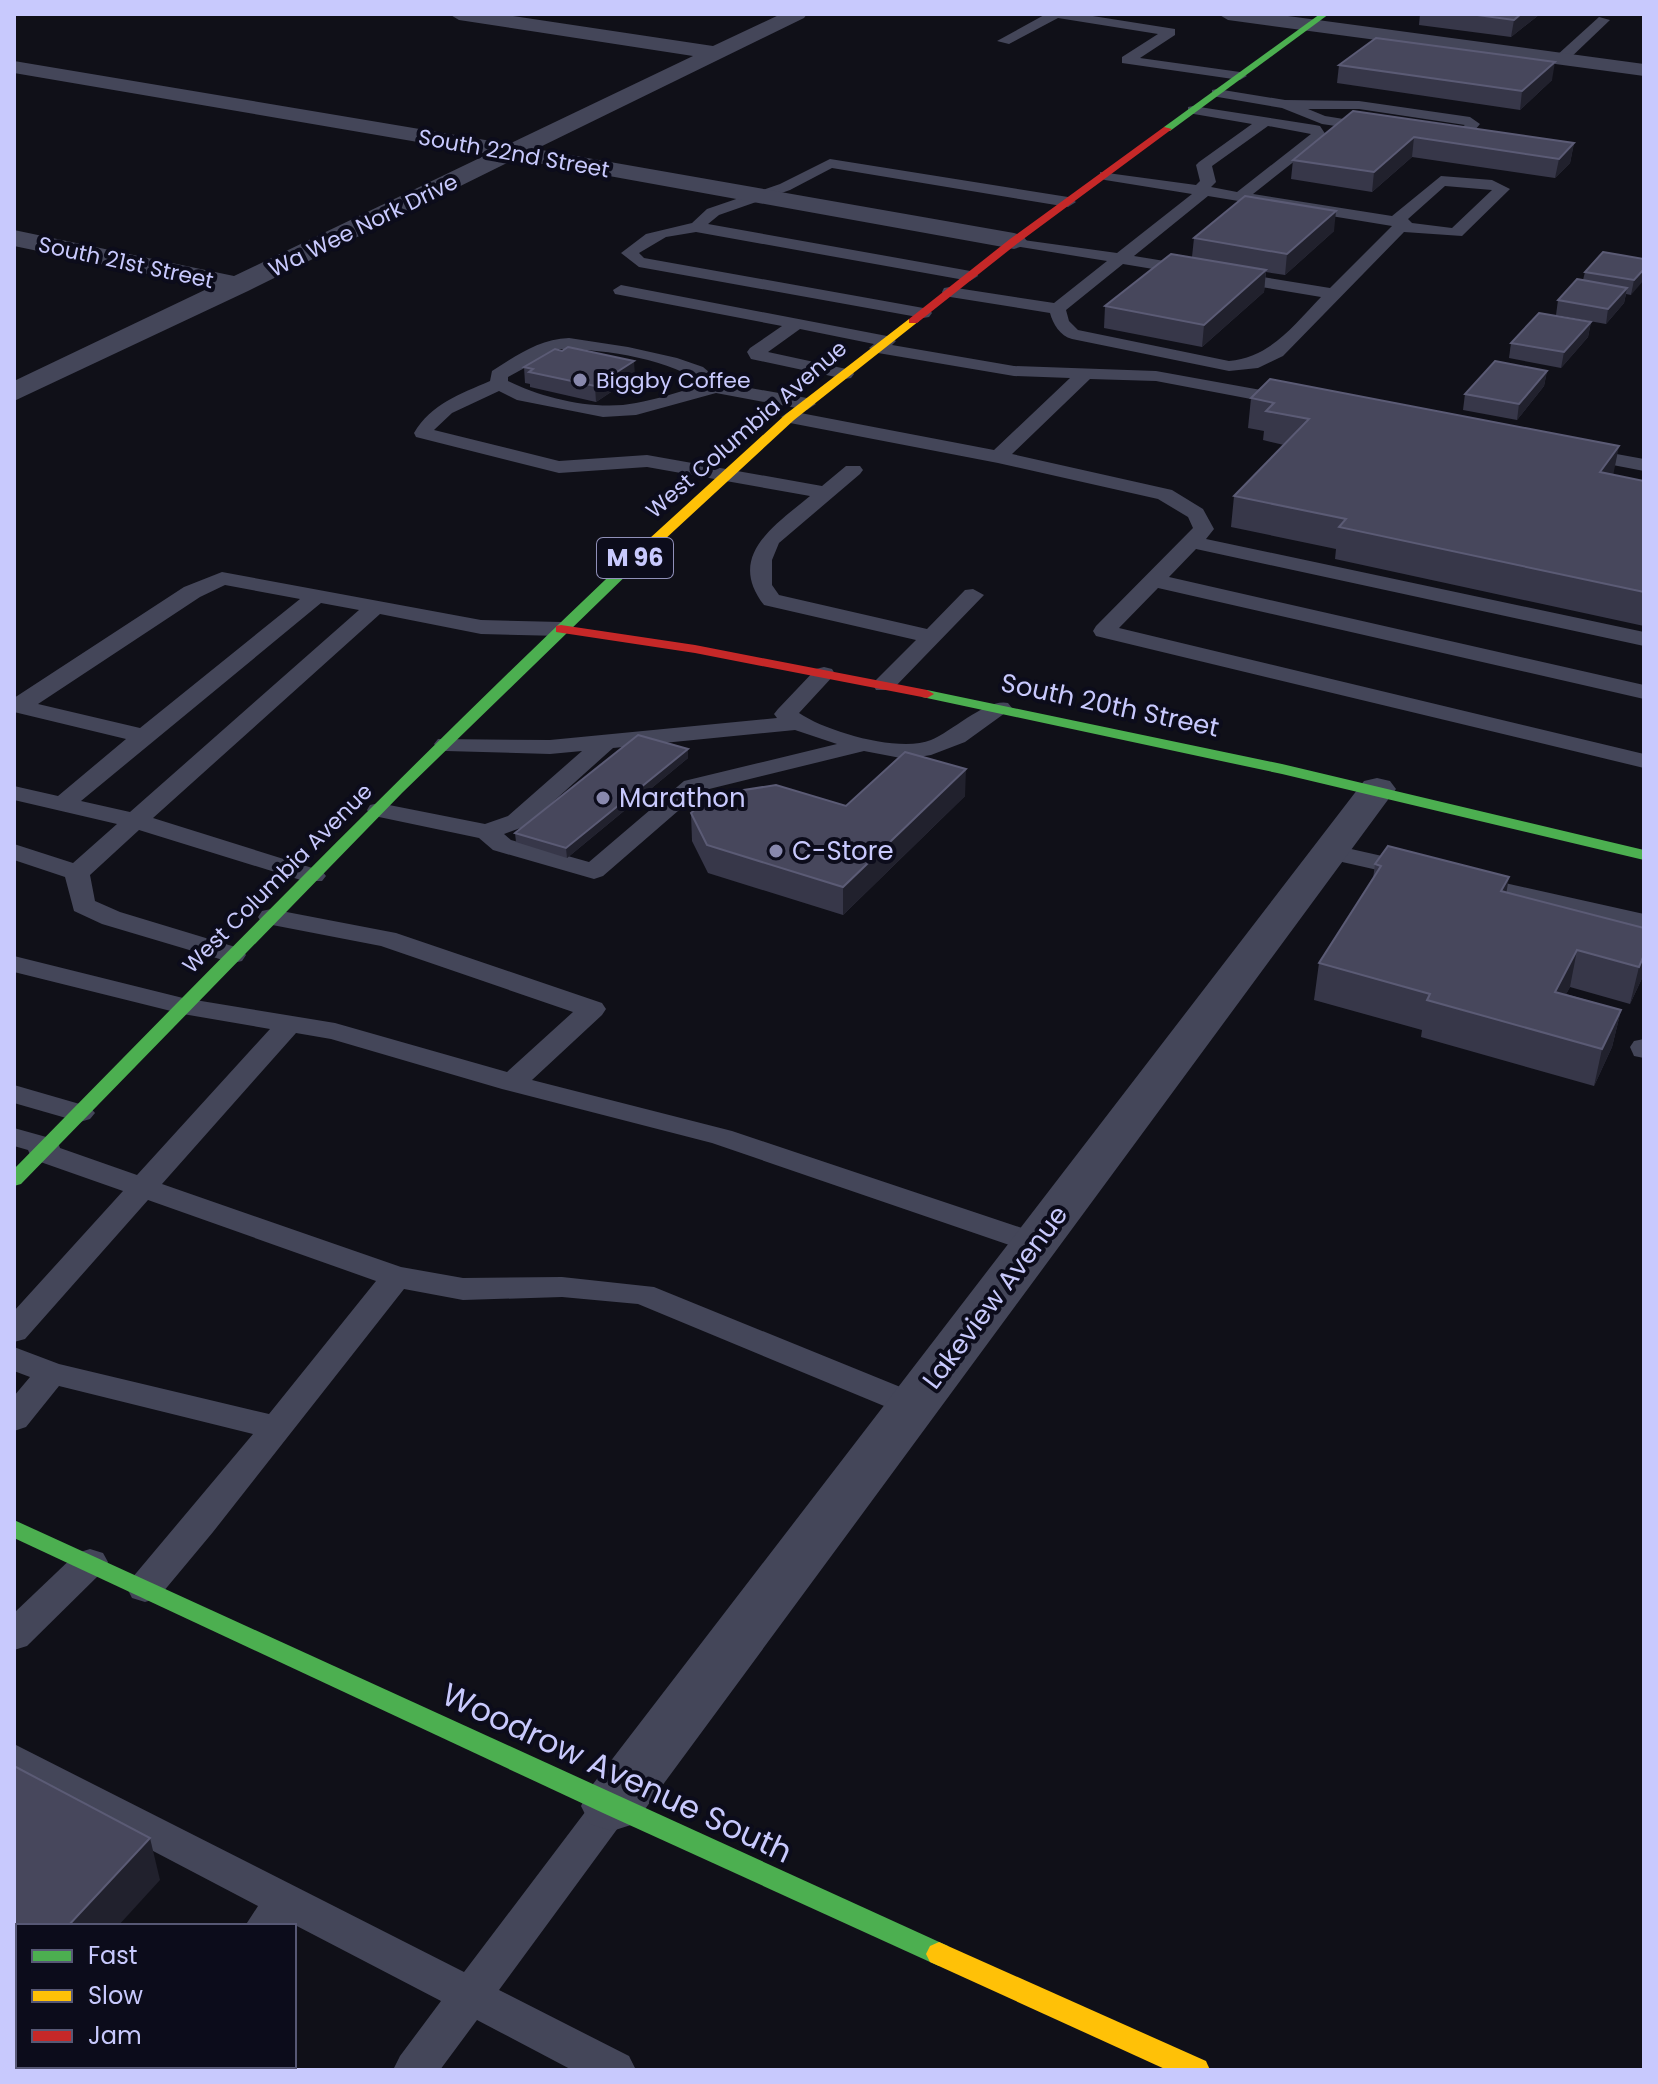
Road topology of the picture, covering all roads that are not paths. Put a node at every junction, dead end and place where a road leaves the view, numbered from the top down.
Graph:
1 (459, 14) edge
2 (797, 14) edge
3 (1055, 14) edge
4 (1228, 14) edge
5 (1318, 19) edge
6 (1604, 20) dead end
7 (1004, 41) dead end
8 (716, 53) junction
9 (1561, 59) junction
10 (14, 67) edge
11 (1644, 70) edge
12 (1240, 76) junction
13 (1217, 93) junction
14 (1285, 104) junction
15 (1193, 110) junction
16 (1265, 121) junction
17 (1393, 130) edge
18 (1422, 135) edge
19 (515, 152) junction
20 (1105, 175) junction
21 (1202, 191) junction
22 (751, 197) junction
23 (1240, 197) junction
24 (1068, 202) junction
25 (1397, 225) junction
26 (696, 227) junction
27 (14, 238) edge
28 (1014, 241) junction
29 (1123, 258) junction
30 (970, 276) junction
31 (239, 285) junction
32 (621, 290) dead end
33 (950, 292) junction
34 (1333, 294) junction
35 (1057, 309) junction
36 (923, 313) junction
37 (796, 324) junction
38 (883, 345) junction
39 (1086, 373) junction
40 (845, 374) junction
41 (500, 384) junction
42 (716, 387) junction
43 (14, 392) edge
44 (807, 404) junction
45 (1312, 404) edge
46 (790, 417) junction
47 (1562, 450) edge
48 (998, 457) junction
49 (1644, 465) edge
50 (853, 470) dead end
51 (727, 473) junction
52 (826, 493) junction
53 (1191, 542) junction
54 (1153, 580) junction
55 (318, 595) junction
56 (973, 595) dead end
57 (375, 607) junction
58 (561, 629) junction
59 (932, 637) junction
60 (1644, 639) edge
61 (824, 674) junction
62 (884, 685) junction
63 (1644, 692) edge
64 (16, 705) edge
65 (1000, 708) junction
66 (795, 723) junction
67 (144, 736) junction
68 (607, 741) junction
69 (446, 744) junction
70 (862, 745) junction
71 (1644, 761) edge
72 (1377, 789) junction
73 (14, 793) edge
74 (63, 804) junction
75 (379, 810) junction
76 (135, 821) junction
77 (487, 832) junction
78 (14, 852) edge
79 (1329, 852) junction
80 (1644, 855) edge
81 (77, 873) junction
82 (313, 876) junction
83 (271, 917) junction
84 (1644, 922) edge
85 (233, 955) junction
86 (21, 966) edge
87 (183, 1006) junction
88 (289, 1024) junction
89 (512, 1083) junction
90 (14, 1094) edge
91 (80, 1113) junction
92 (14, 1137) edge
93 (45, 1149) junction
94 (14, 1180) edge
95 (140, 1187) junction
96 (1035, 1243) junction
97 (396, 1277) junction
98 (14, 1331) edge
99 (14, 1358) edge
100 (51, 1373) junction
101 (913, 1405) junction
102 (14, 1419) edge
103 (275, 1427) junction
104 (14, 1528) edge
105 (90, 1562) junction
106 (145, 1588) junction
107 (14, 1636) edge
108 (14, 1760) edge
109 (612, 1806) junction
110 (276, 1913) edge
111 (471, 1996) junction
112 (415, 2070) edge
113 (614, 2070) edge
114 (1196, 2070) edge

1 - 8 street
2 - 8 street, Wa Wee Nork Drive
3 - 7 lane
3 - 12 lane
4 - 5 street
5 - 9 street
5 - 12 main road, West Columbia Avenue / M 96
6 - 9 lane
8 - 19 street, Wa Wee Nork Drive
9 - 11 street
10 - 19 street, South 22nd Street
12 - 13 main road, West Columbia Avenue / M 96
13 - 14 lane
13 - 15 main road, West Columbia Avenue / M 96
14 - 17 lane
14 - 18 lane
15 - 16 lane
15 - 20 main road, West Columbia Avenue / M 96
16 - 21 lane
16 - 23 lane
19 - 22 street, South 22nd Street
19 - 31 street, Wa Wee Nork Drive
20 - 21 lane
20 - 24 main road, West Columbia Avenue / M 96
21 - 23 lane
21 - 29 lane
22 - 24 lane
22 - 26 lane
22 - 28 street, South 22nd Street
23 - 25 lane
24 - 28 main road, West Columbia Avenue / M 96
25 - 25 lane
25 - 34 lane
26 - 30 lane
26 - 36 lane
27 - 31 street, South 21st Street
28 - 29 lane
28 - 30 main road, West Columbia Avenue / M 96
29 - 34 lane
29 - 35 lane
30 - 33 main road, West Columbia Avenue / M 96
31 - 43 street, Wa Wee Nork Drive
32 - 37 lane
33 - 35 lane
33 - 36 main road, West Columbia Avenue / M 96
34 - 35 lane
36 - 38 main road, West Columbia Avenue / M 96
37 - 38 lane
37 - 40 lane
38 - 39 lane
38 - 40 main road, West Columbia Avenue / M 96
39 - 45 lane
39 - 48 lane
40 - 44 main road, West Columbia Avenue / M 96
41 - 42 lane
41 - 42 lane
41 - 51 lane
42 - 44 lane
44 - 46 main road, West Columbia Avenue / M 96
46 - 48 lane
46 - 51 main road, West Columbia Avenue / M 96
47 - 49 lane
48 - 53 lane
50 - 52 lane
51 - 52 lane
51 - 58 main road, West Columbia Avenue / M 96
52 - 59 lane
53 - 54 lane
53 - 60 lane
54 - 63 lane
54 - 71 lane
55 - 57 lane
55 - 64 lane
55 - 67 lane
56 - 59 lane
57 - 58 lane
57 - 76 lane
58 - 61 main road, South 20th Street
58 - 69 main road, West Columbia Avenue / M 96
59 - 62 lane
61 - 62 main road, South 20th Street
61 - 66 lane
62 - 65 main road, South 20th Street
64 - 67 lane
65 - 70 lane
65 - 72 main road, South 20th Street
66 - 68 lane
66 - 70 lane
67 - 74 lane
68 - 69 lane
68 - 77 lane
69 - 75 main road, West Columbia Avenue / M 96
70 - 77 lane
72 - 79 street, Lakeview Avenue
72 - 80 main road, South 20th Street
73 - 74 lane
74 - 76 lane
75 - 77 lane
75 - 82 main road, West Columbia Avenue / M 96
76 - 81 lane
76 - 82 lane
78 - 81 lane
79 - 84 lane
79 - 96 street, Lakeview Avenue
81 - 85 lane
82 - 83 main road, West Columbia Avenue / M 96
83 - 85 main road, West Columbia Avenue / M 96
83 - 89 lane
85 - 87 main road, West Columbia Avenue / M 96
86 - 87 lane
87 - 88 lane
87 - 91 main road, West Columbia Avenue / M 96
88 - 89 lane
88 - 95 lane
89 - 96 lane
90 - 91 lane
91 - 93 main road, West Columbia Avenue / M 96
92 - 93 lane
93 - 94 main road, West Columbia Avenue / M 96
93 - 95 lane
95 - 97 lane
95 - 98 lane
96 - 101 street, Lakeview Avenue
97 - 101 lane
97 - 103 lane
99 - 100 lane
100 - 102 lane
100 - 103 lane
101 - 109 street, Lakeview Avenue
103 - 106 lane
104 - 105 main road, Woodrow Avenue South
105 - 106 main road, Woodrow Avenue South
105 - 107 lane
106 - 109 main road, Woodrow Avenue South
108 - 110 lane
109 - 111 lane
109 - 114 main road, Woodrow Avenue South
110 - 111 lane
111 - 112 lane
111 - 113 lane

